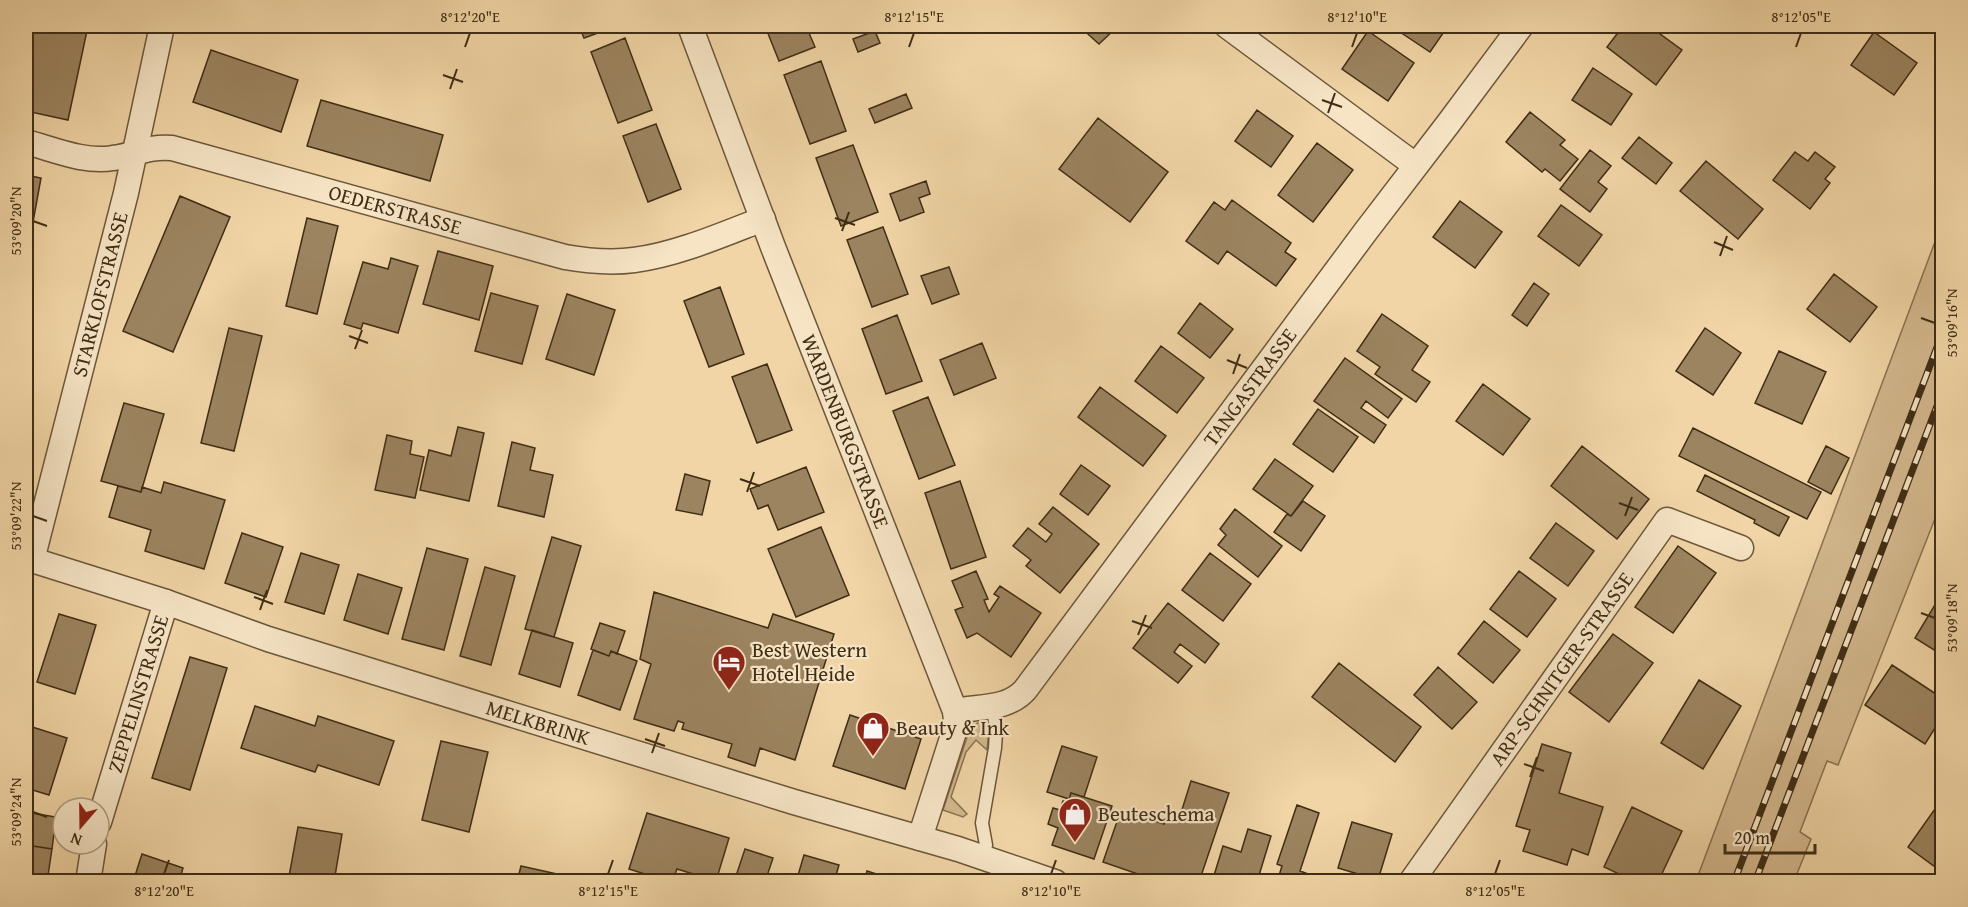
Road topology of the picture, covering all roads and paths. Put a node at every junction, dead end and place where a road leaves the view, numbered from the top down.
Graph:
1 (162, 26) edge
2 (690, 26) edge
3 (1227, 26) edge
4 (1521, 26) edge
5 (26, 142) edge
6 (135, 152) junction
7 (1415, 165) junction
8 (763, 219) junction
9 (1742, 548) dead end
10 (29, 559) edge
11 (166, 602) junction
12 (993, 706) junction
13 (955, 711) junction
14 (107, 796) edge
15 (920, 838) junction
16 (92, 856) edge
17 (983, 857) junction
18 (1010, 874) edge
19 (88, 882) edge
20 (1055, 882) edge
21 (1411, 882) edge

1 - 6 street, STARKLOFSTRASSE
2 - 8 street, WARDENBURGSTRASSE
3 - 7 street
4 - 7 street, TANGASTRASSE
5 - 6 street, OEDERSTRASSE
6 - 8 street, OEDERSTRASSE
6 - 10 street, STARKLOFSTRASSE
7 - 12 street, TANGASTRASSE
8 - 13 street, WARDENBURGSTRASSE
9 - 21 street, ARP-SCHNITGER-STRASSE
10 - 11 street, MELKBRINK
11 - 14 street, ZEPPELINSTRASSE
11 - 15 street, MELKBRINK
12 - 13 street, TANGASTRASSE
12 - 17 lane
13 - 15 street, WARDENBURGSTRASSE
15 - 17 street, MELKBRINK
16 - 19 street
17 - 18 street, MELKBRINK
18 - 20 street, MELKBRINK

